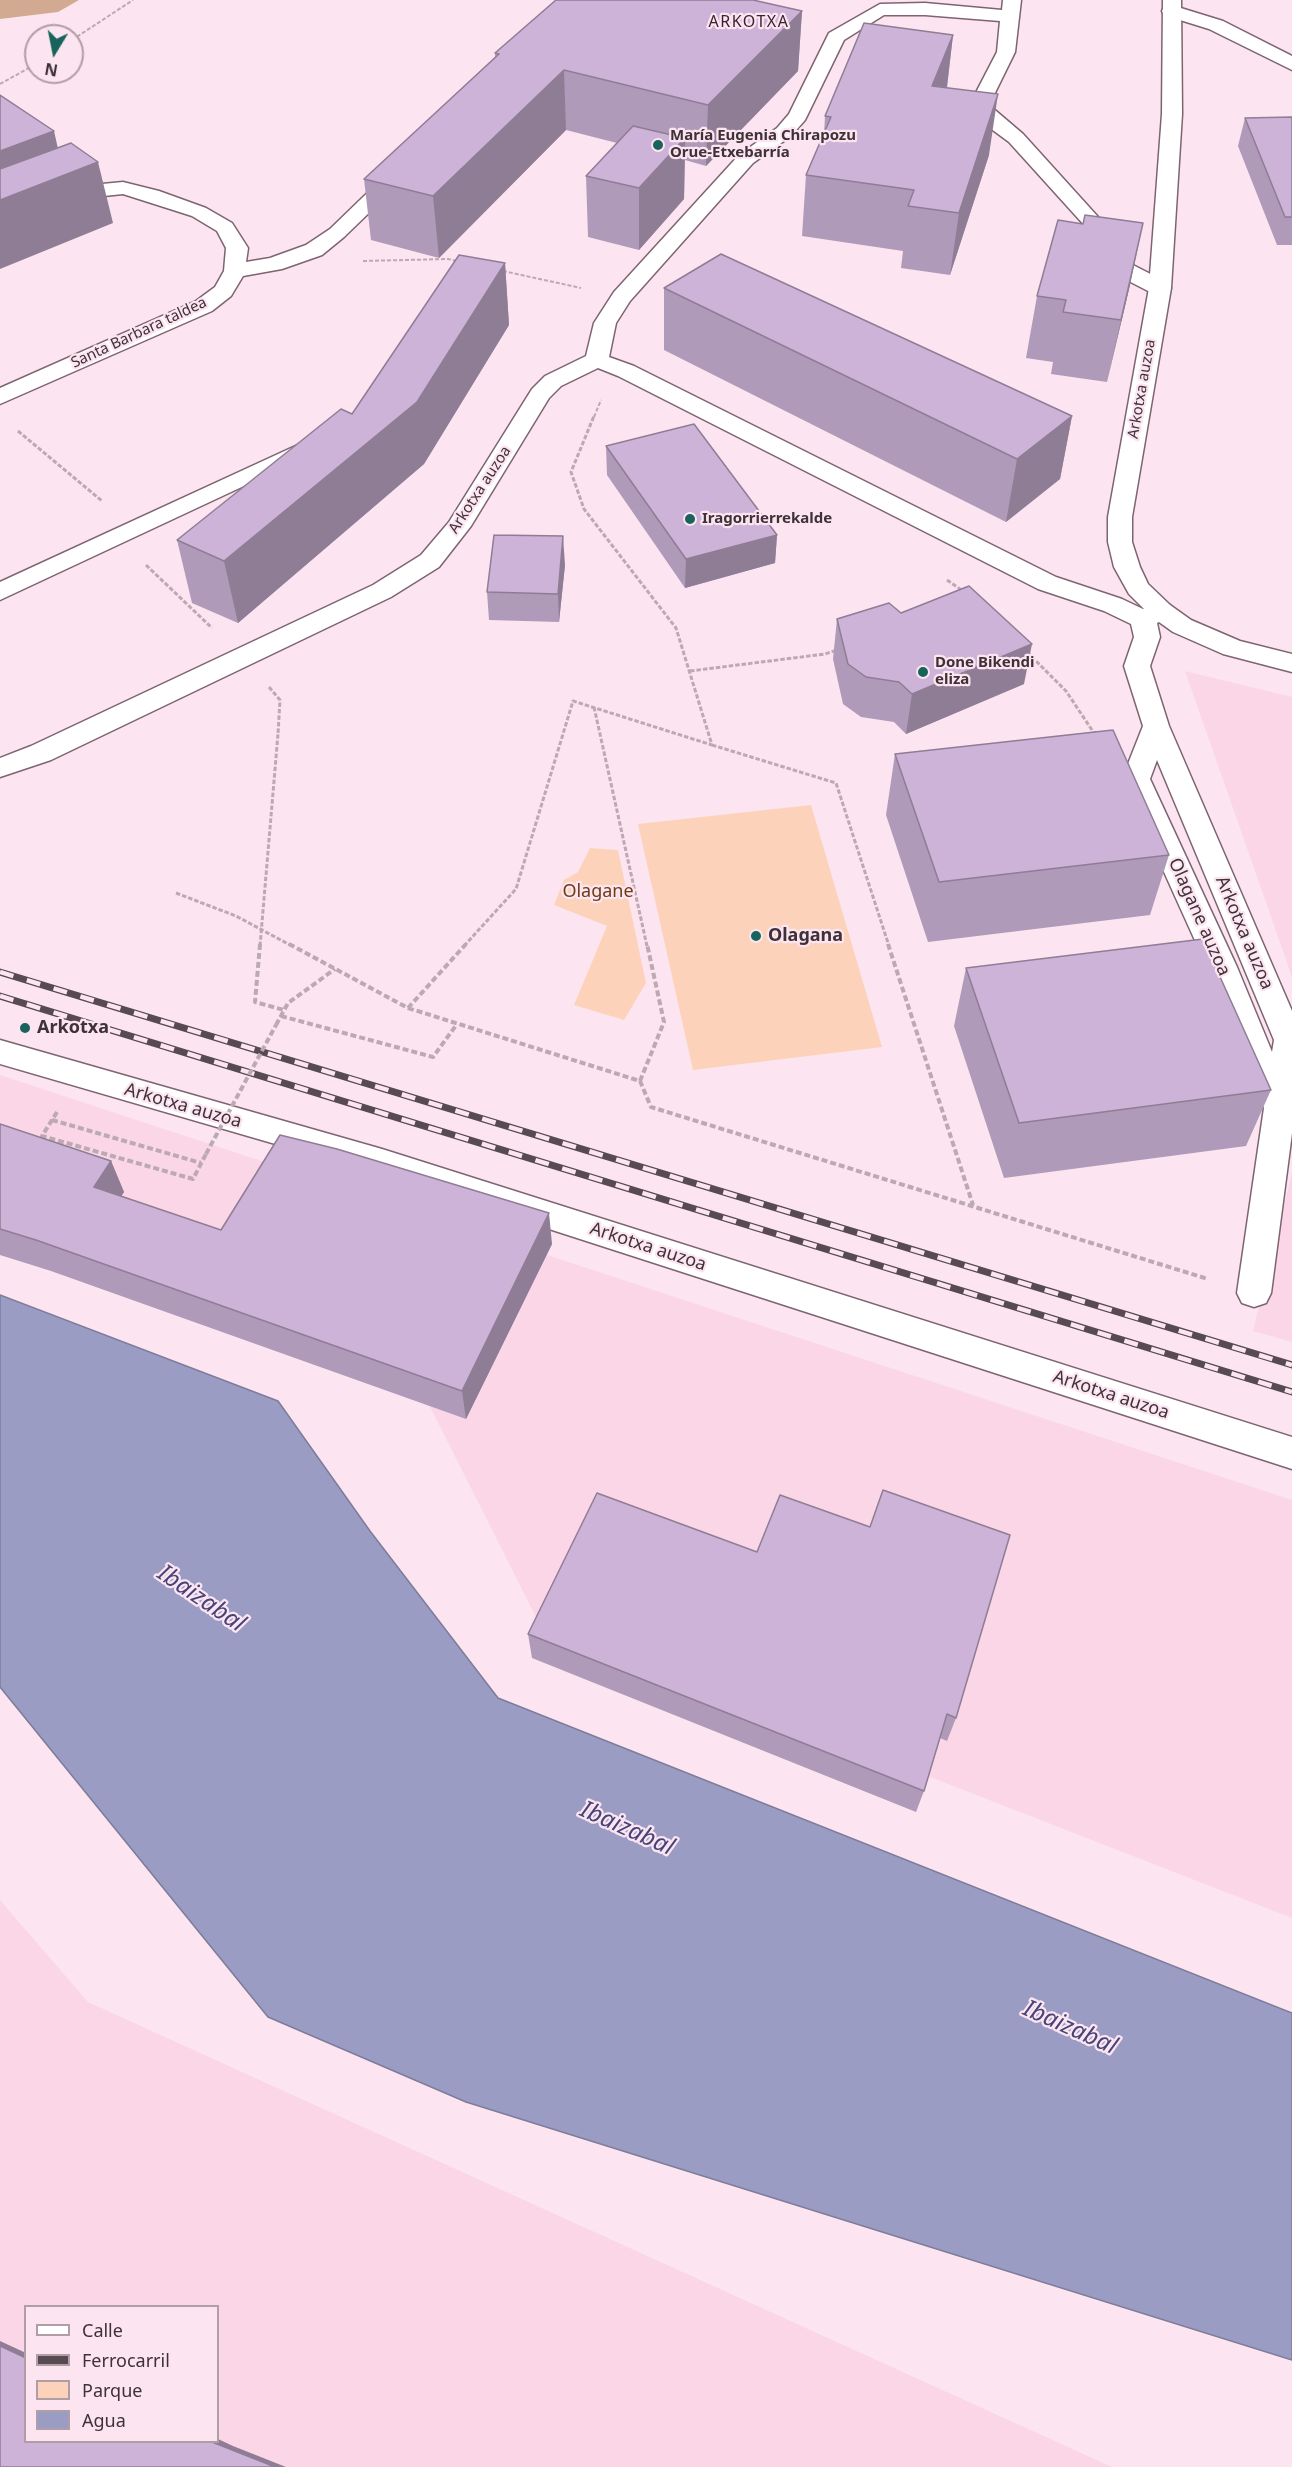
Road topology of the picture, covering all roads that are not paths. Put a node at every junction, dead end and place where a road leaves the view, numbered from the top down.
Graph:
1 (1172, 5) edge
2 (1011, 8) edge
3 (800, 57) dead end
4 (824, 62) junction
5 (1292, 64) edge
6 (414, 159) edge
7 (0, 229) edge
8 (235, 271) junction
9 (1160, 288) junction
10 (597, 360) junction
11 (0, 397) edge
12 (332, 436) edge
13 (0, 592) edge
14 (1152, 615) junction
15 (1292, 663) edge
16 (1156, 726) junction
17 (0, 768) edge
18 (0, 1052) edge
19 (1280, 1109) junction
20 (1254, 1293) road end
21 (1292, 1453) edge

1 - 5 street, Arkotxa auzoa
1 - 9 street, Arkotxa auzoa
2 - 4 street
2 - 9 street
3 - 4 street
4 - 10 street
6 - 8 street
7 - 8 street
8 - 11 street, Santa Barbara taldea
9 - 14 street, Arkotxa auzoa
10 - 14 street
10 - 17 street, Arkotxa auzoa
12 - 13 street
14 - 15 street, Arkotxa auzoa
14 - 16 street, Arkotxa auzoa
16 - 19 street, Arkotxa auzoa
16 - 19 street, Olagane auzoa
18 - 21 street, Arkotxa auzoa
19 - 20 street, Arkotxa auzoa

